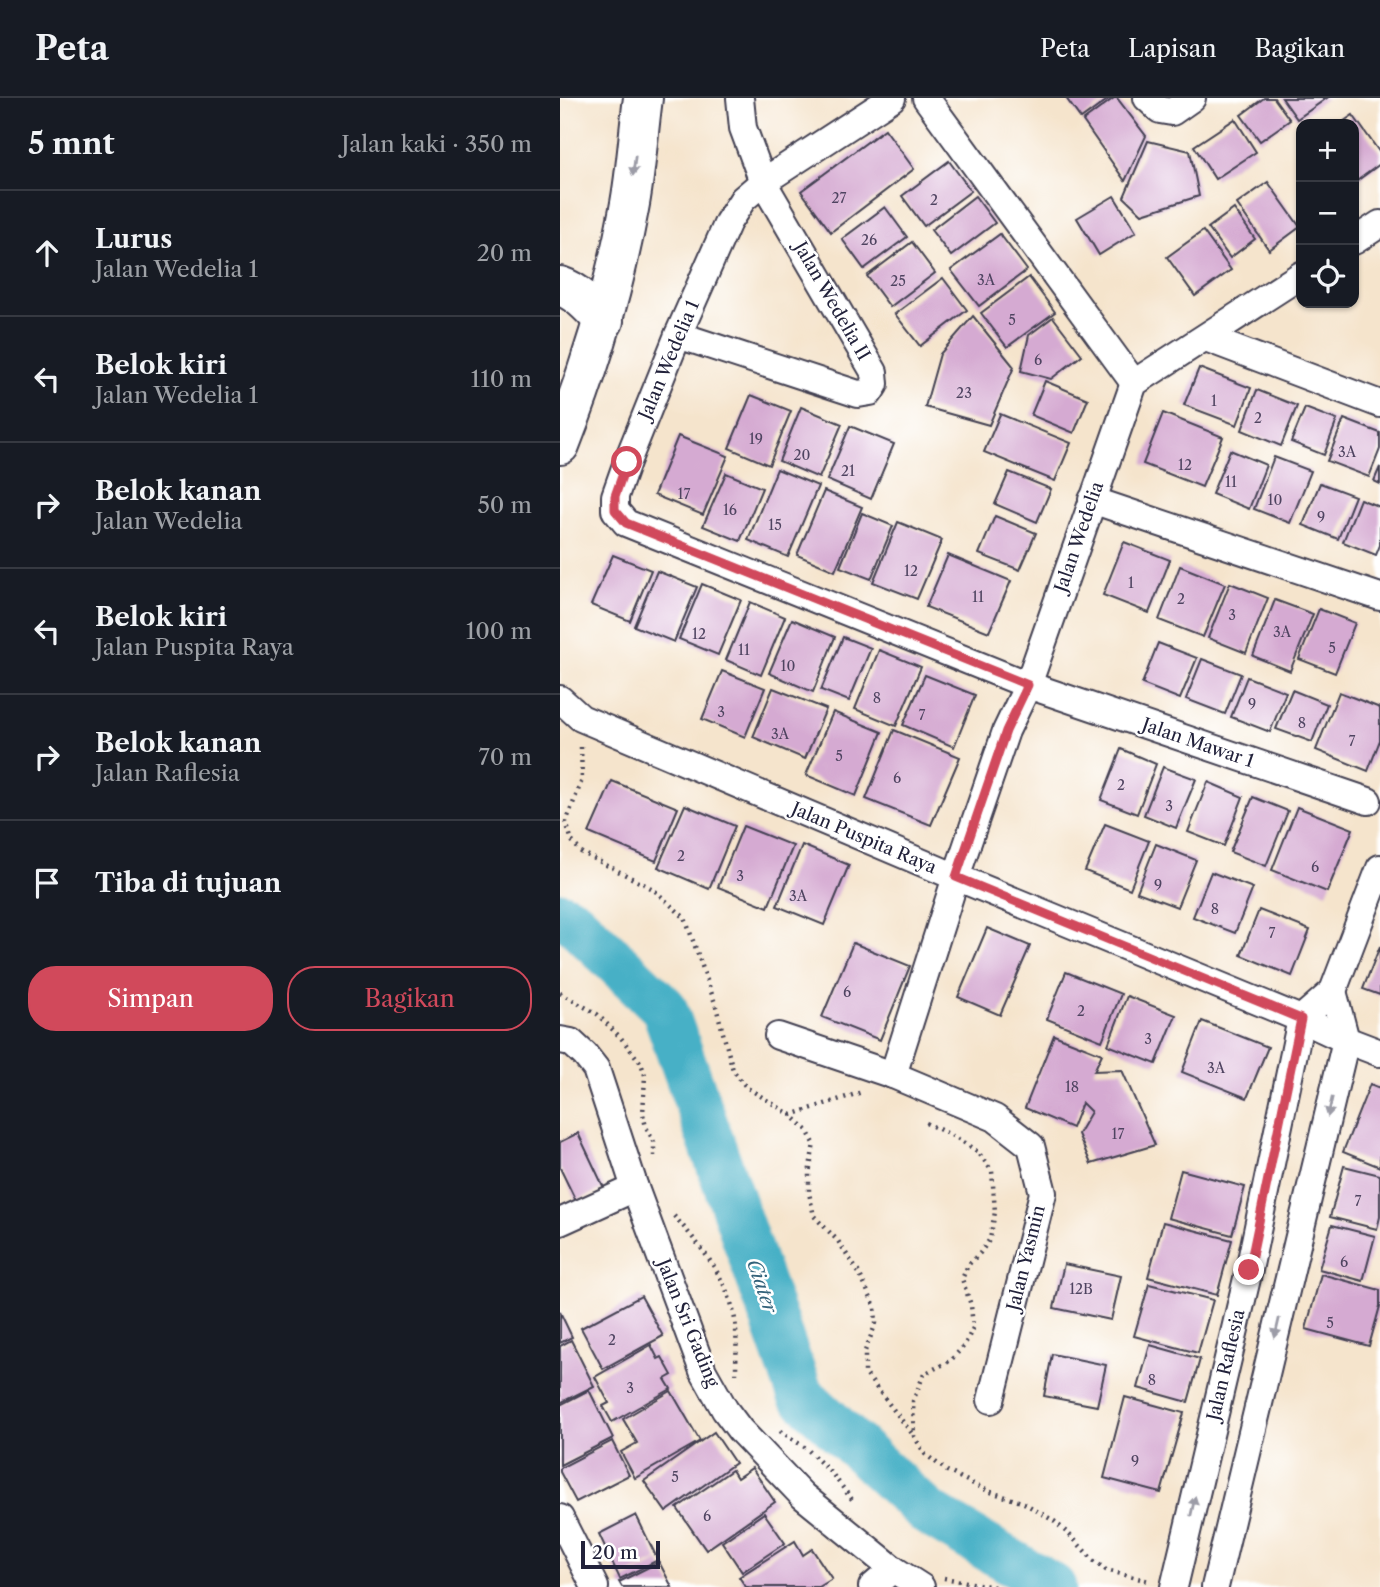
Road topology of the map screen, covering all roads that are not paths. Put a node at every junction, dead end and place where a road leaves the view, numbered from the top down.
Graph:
1 (643, 98) edge
2 (740, 98) edge
3 (892, 98) edge
4 (926, 98) edge
5 (1147, 98) edge
6 (1192, 98) edge
7 (763, 182) junction
8 (1380, 224) edge
9 (1359, 238) edge
10 (1296, 278) edge
11 (560, 286) edge
12 (604, 321) junction
13 (678, 335) junction
14 (1206, 338) junction
15 (1134, 383) junction
16 (1380, 404) edge
17 (560, 445) edge
18 (1092, 500) junction
19 (1380, 597) edge
20 (1028, 685) junction
21 (560, 689) edge
22 (560, 699) edge
23 (567, 719) edge
24 (1368, 801) dead end
25 (1380, 868) edge
26 (956, 877) junction
27 (1333, 991) junction
28 (1301, 1019) junction
29 (778, 1036) dead end
30 (560, 1040) edge
31 (1346, 1040) junction
32 (1380, 1053) edge
33 (893, 1075) junction
34 (635, 1188) junction
35 (560, 1222) edge
36 (991, 1400) dead end
37 (560, 1518) edge
38 (893, 1569) junction
39 (932, 1582) edge
40 (595, 1587) edge
41 (872, 1587) edge
42 (1174, 1587) edge
43 (1215, 1587) edge

1 -> 12 main road
2 - 7 street
3 - 7 street, Jalan Wedelia 1
4 - 15 street
5 - 6 street
7 - 13 street, Jalan Wedelia 1
7 - 13 street, Jalan Wedelia II
8 - 9 street
10 - 14 street
11 - 12 main road
12 - 17 main road
13 - 20 street, Jalan Wedelia 1
14 - 15 street
14 - 16 street
15 - 18 street, Jalan Wedelia
18 - 19 street
18 - 20 street, Jalan Wedelia
20 - 24 street, Jalan Mawar 1
20 - 26 street, Jalan Wedelia
21 - 23 street
22 - 23 street, Jalan Puspita Raya
23 - 26 street, Jalan Puspita Raya
25 - 27 street
26 - 28 street, Jalan Puspita Raya
26 - 33 street
27 - 28 street
27 - 31 street
28 - 31 street, Jalan Puspita Raya
42 -> 28 street, Jalan Raflesia
29 - 33 street, Jalan Yasmin
30 - 34 street, Jalan Sri Gading
31 - 32 street, Jalan Puspita Raya
31 -> 43 street
33 - 36 street, Jalan Yasmin
34 - 35 street
34 - 38 street, Jalan Sri Gading
37 - 40 street
38 - 39 street, Jalan Sri Gading
38 - 41 street

